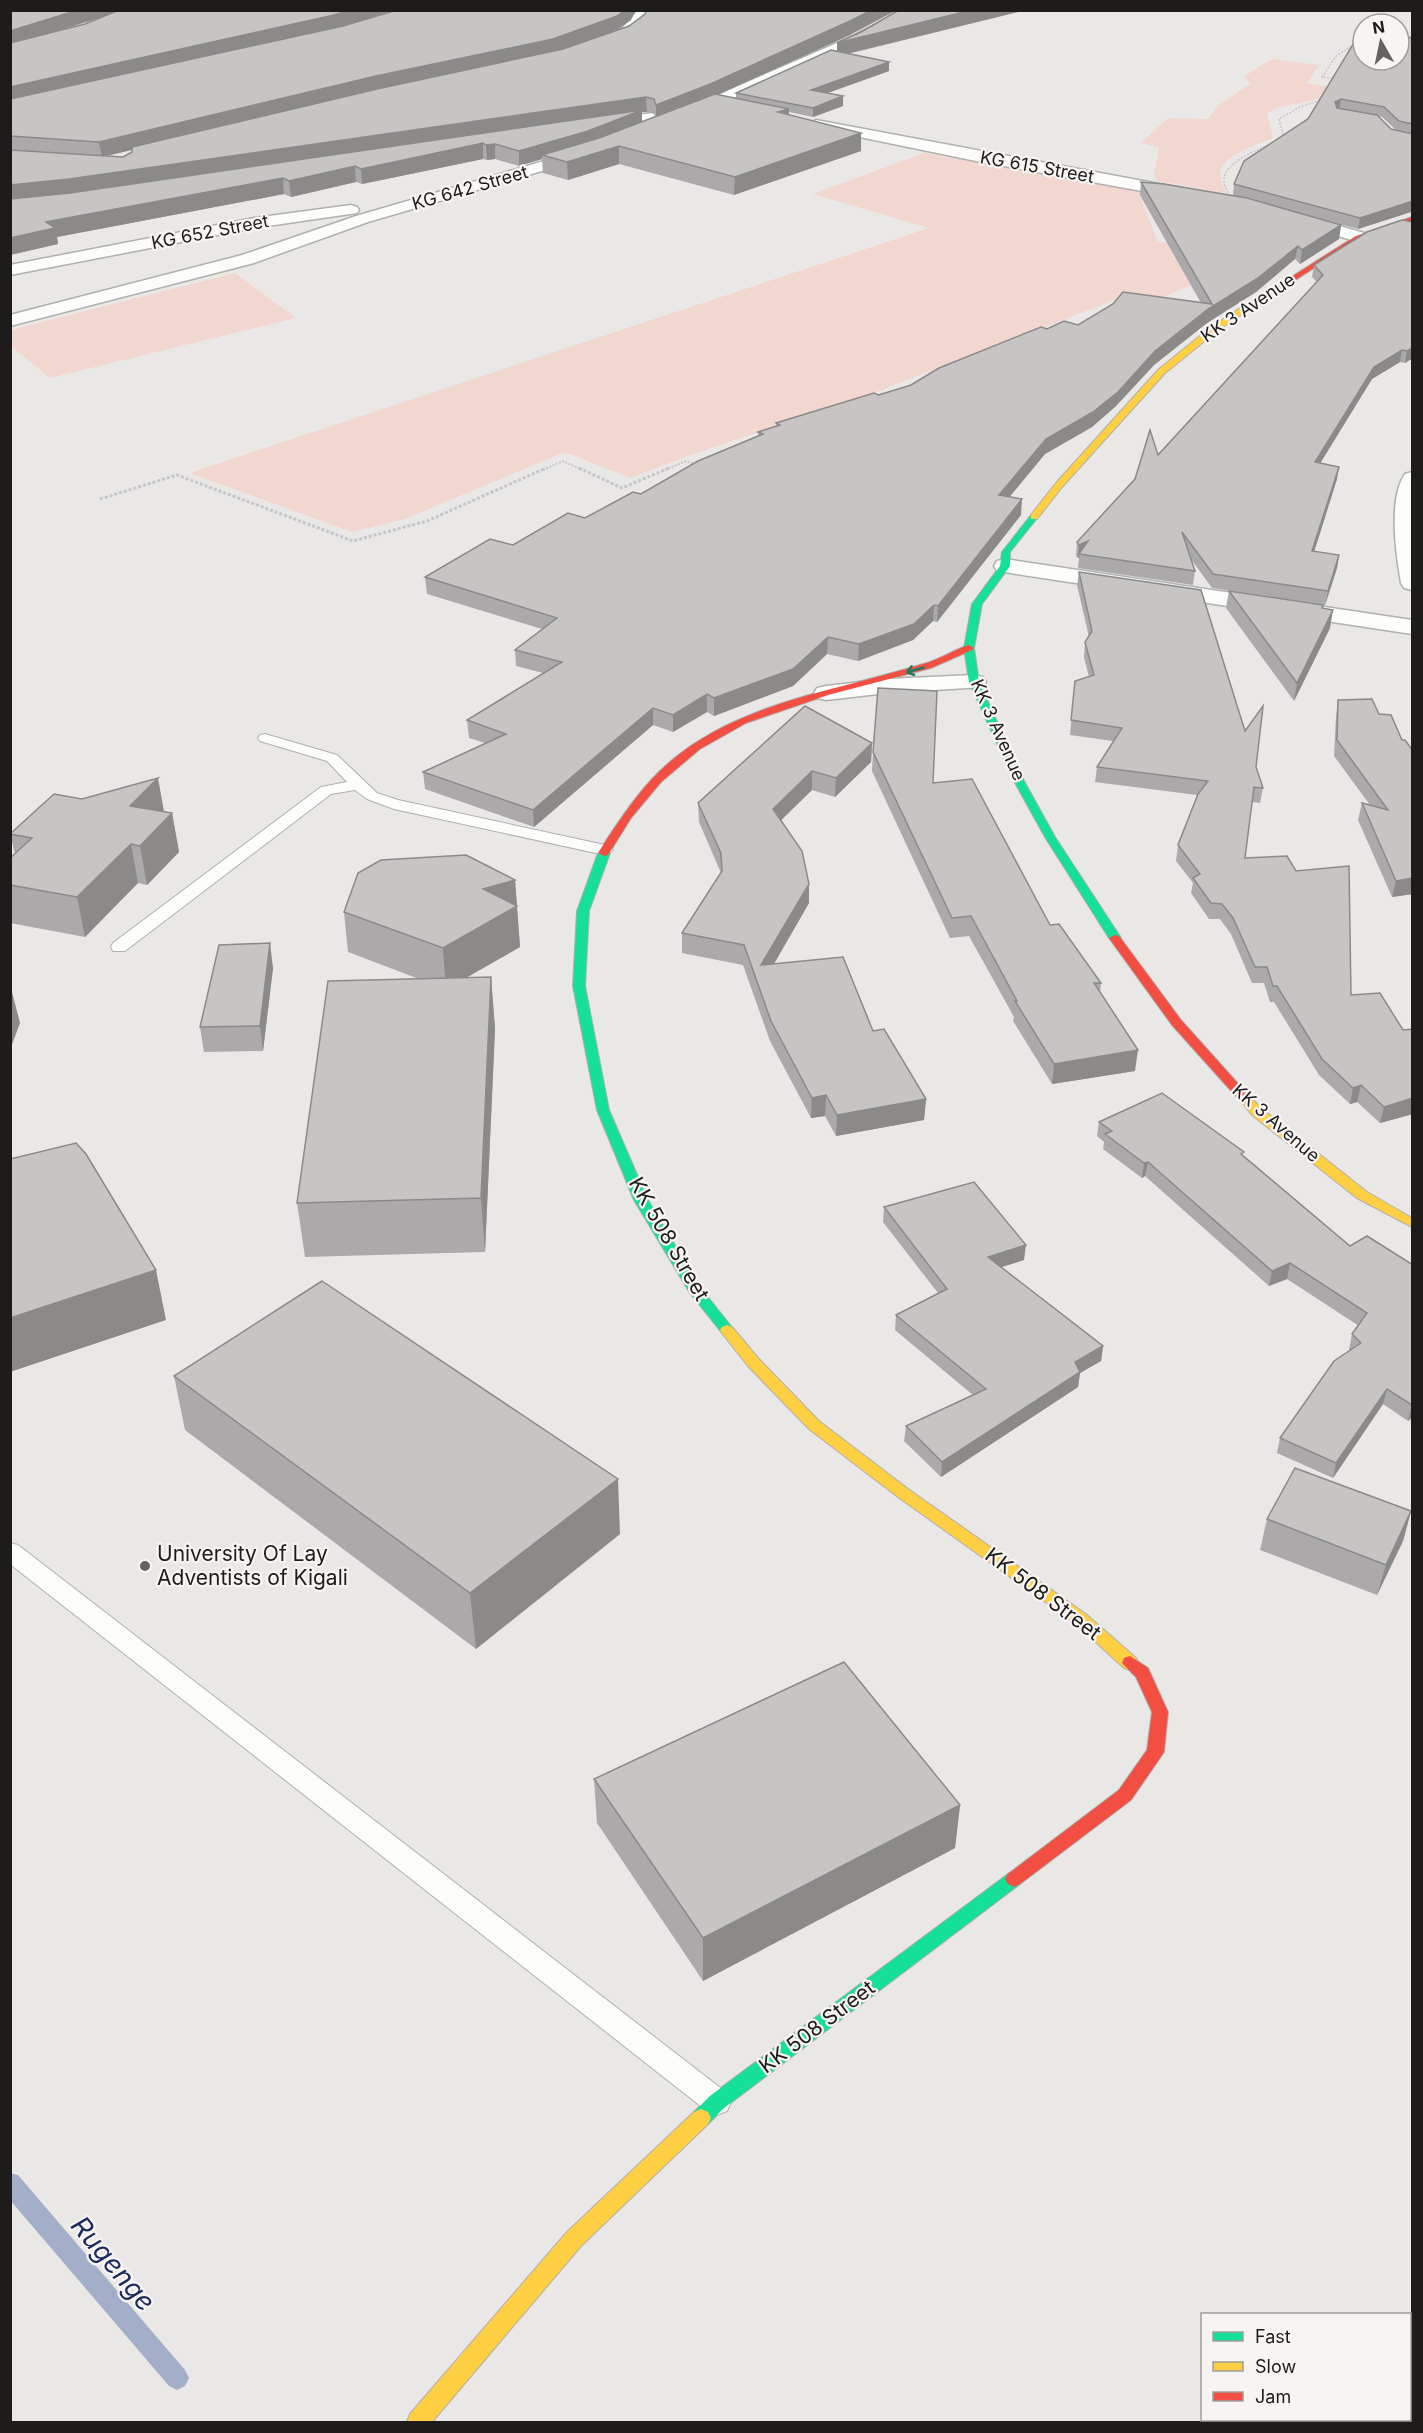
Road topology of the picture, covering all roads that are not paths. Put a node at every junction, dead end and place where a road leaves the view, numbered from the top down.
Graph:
1 (645, 10) edge
2 (914, 10) edge
3 (596, 46) edge
4 (714, 104) junction
5 (737, 108) edge
6 (688, 114) junction
7 (805, 122) edge
8 (587, 126) edge
9 (635, 136) edge
10 (604, 148) edge
11 (1232, 202) edge
12 (412, 204) junction
13 (1287, 216) edge
14 (1413, 219) edge
15 (1358, 237) junction
16 (10, 270) edge
17 (10, 321) edge
18 (1413, 478) edge
19 (1005, 566) junction
20 (1413, 583) edge
21 (1413, 627) edge
22 (969, 648) junction
23 (974, 682) junction
24 (824, 693) junction
25 (265, 738) dead end
26 (358, 785) junction
27 (605, 850) junction
28 (119, 947) dead end
29 (1413, 1223) edge
30 (10, 1551) edge
31 (717, 2102) junction
32 (418, 2422) edge

1 - 3 street
2 - 4 street
4 - 5 street
4 - 6 street
6 - 8 street
6 - 9 street
7 - 11 street, KG 615 Street
10 - 12 street, KG 642 Street
12 - 16 street, KG 652 Street
12 - 17 street, KG 642 Street
13 - 15 street
14 - 15 street, KK 3 Avenue
15 - 19 street, KK 3 Avenue
18 - 20 street
19 - 21 street
19 - 22 street, KK 3 Avenue
22 - 23 street, KK 3 Avenue
22 -> 24 street, KK 508 Street
23 - 24 street, KK 508 Street
23 - 29 street, KK 3 Avenue
24 - 27 street, KK 508 Street
25 - 26 lane
26 - 27 lane
26 - 28 lane
27 - 31 street, KK 508 Street
30 - 31 lane
31 - 32 street, KK 508 Street

